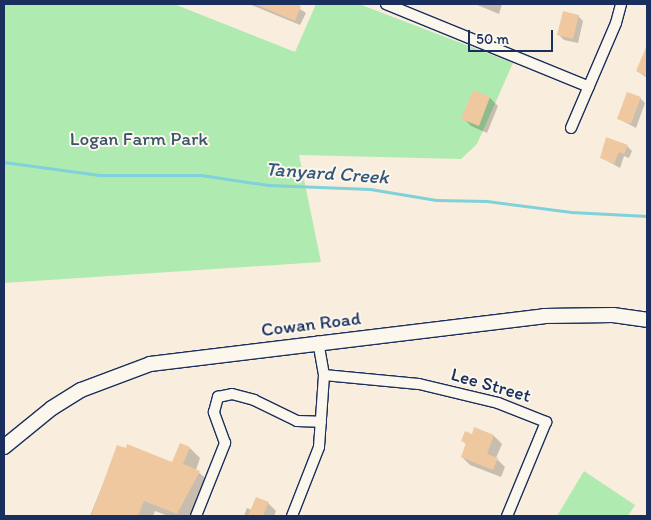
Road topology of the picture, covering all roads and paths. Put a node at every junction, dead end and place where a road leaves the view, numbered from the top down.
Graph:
1 (386, 4) edge
2 (621, 4) edge
3 (589, 87) junction
4 (571, 128) dead end
5 (647, 320) edge
6 (318, 342) junction
7 (324, 376) junction
8 (321, 422) junction
9 (4, 448) edge
10 (196, 516) edge
11 (292, 516) edge
12 (507, 516) edge

1 - 3 street
2 - 3 street
3 - 4 street
5 - 6 main road, Cowan Road
6 - 7 street
6 - 9 main road, Cowan Road
7 - 8 street
7 - 12 street, Lee Street
8 - 10 street
8 - 11 street

